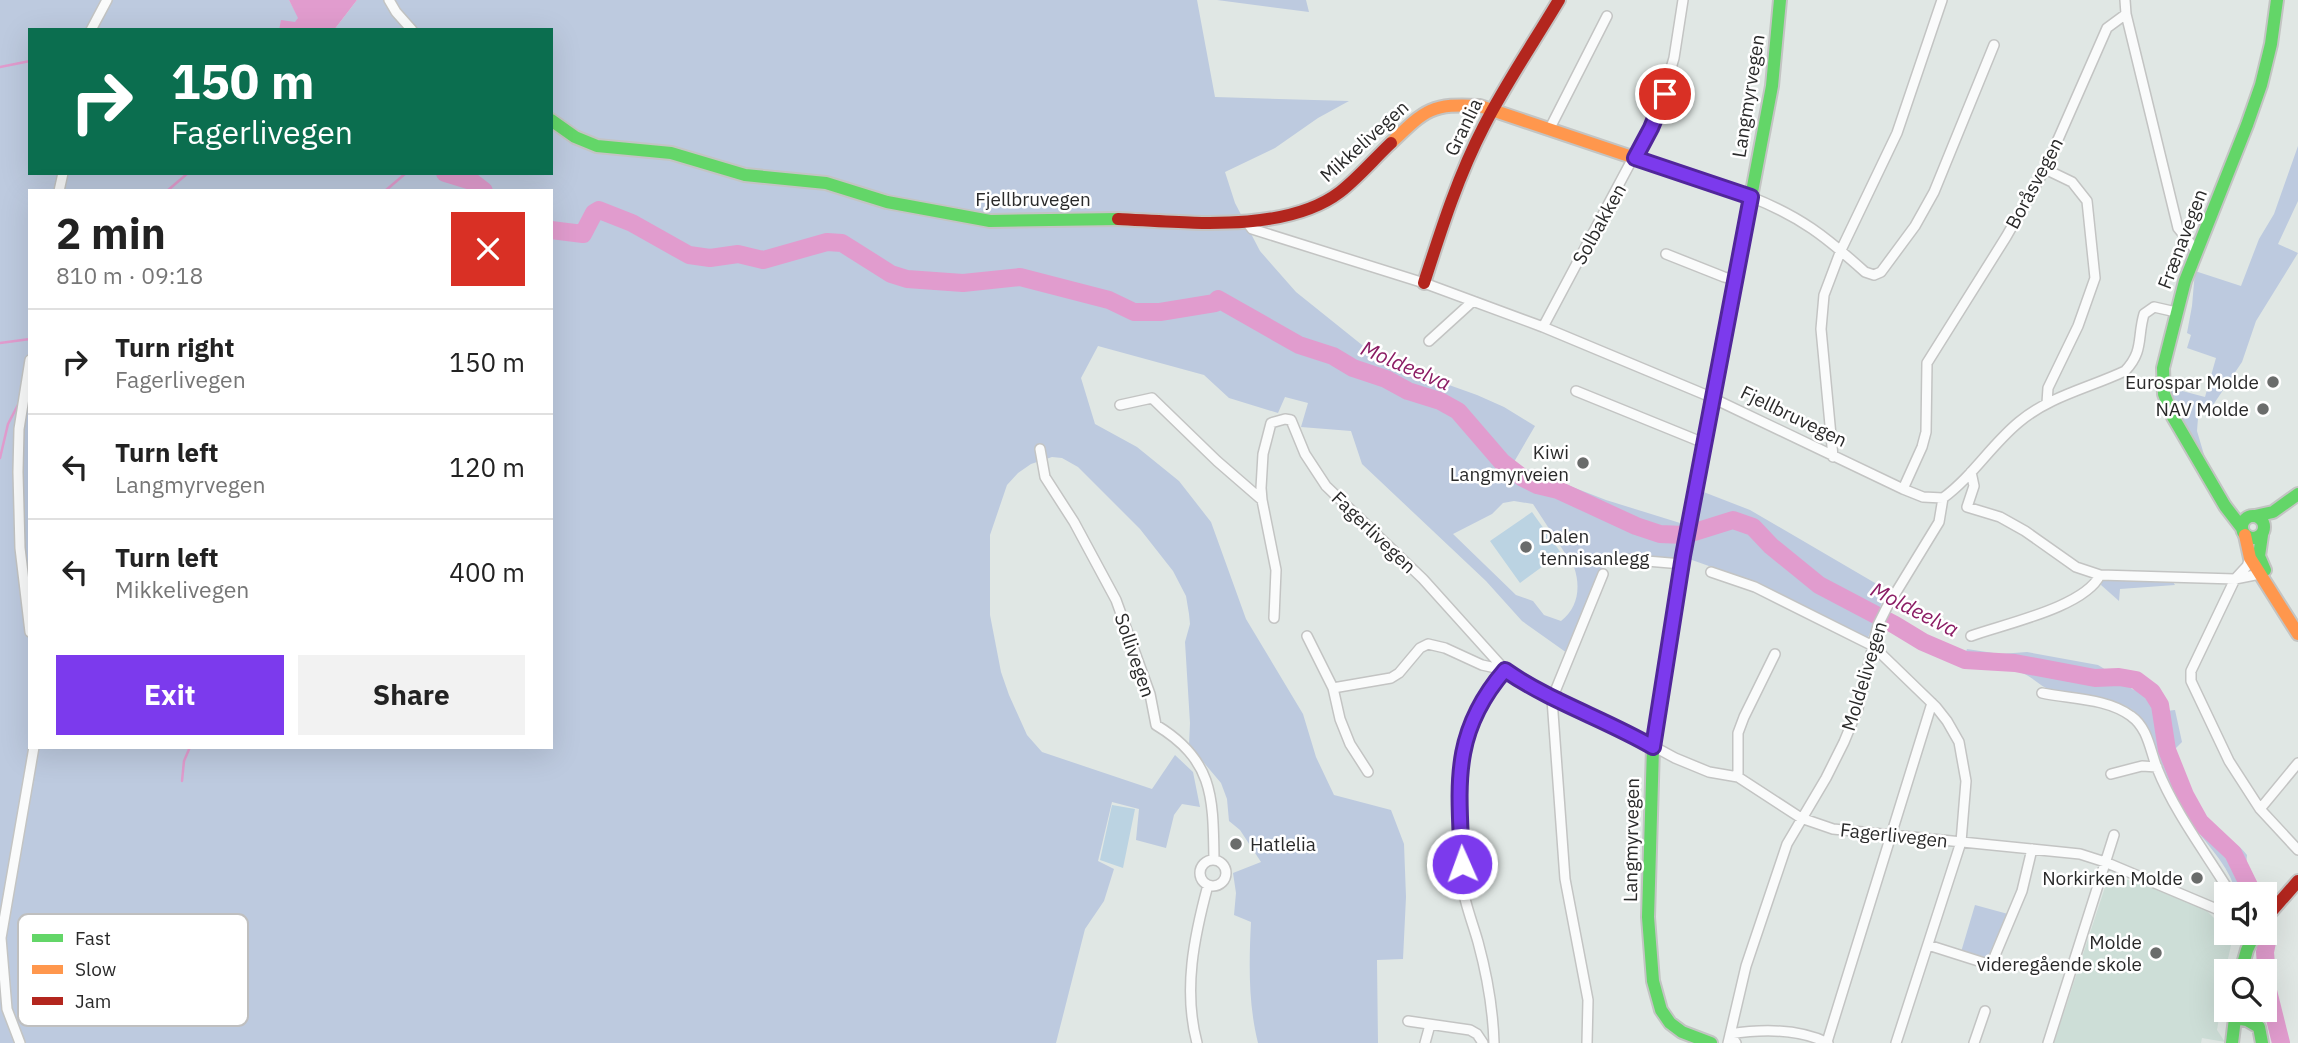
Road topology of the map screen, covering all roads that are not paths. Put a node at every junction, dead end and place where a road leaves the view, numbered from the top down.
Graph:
1 (107, 0) edge
2 (388, 0) edge
3 (1559, 0) edge
4 (1683, 0) edge
5 (1780, 0) edge
6 (1942, 0) edge
7 (2125, 0) edge
8 (2277, 0) edge
9 (2126, 13) junction
10 (1607, 16) dead end
11 (92, 28) edge
12 (410, 28) edge
13 (1994, 45) dead end
14 (1493, 110) junction
15 (553, 121) edge
16 (1549, 130) junction
17 (1635, 158) junction
18 (2045, 169) junction
19 (1751, 197) junction
20 (1246, 221) junction
21 (2196, 249) junction
22 (1841, 250) junction
23 (1666, 254) dead end
24 (1735, 280) junction
25 (1424, 283) junction
26 (1473, 301) junction
27 (2176, 312) junction
28 (1543, 327) junction
29 (1429, 341) dead end
30 (28, 376) edge
31 (1576, 391) dead end
32 (1713, 399) junction
33 (2047, 403) junction
34 (1120, 405) dead end
35 (1704, 443) junction
36 (1040, 449) dead end
37 (1833, 457) junction
38 (1971, 472) junction
39 (1903, 489) junction
40 (2298, 496) edge
41 (1943, 498) junction
42 (1262, 500) junction
43 (2248, 524) junction
44 (2263, 533) junction
45 (2250, 558) junction
46 (1623, 559) dead end
47 (1682, 560) junction
48 (1711, 572) dead end
49 (2260, 574) junction
50 (1603, 575) dead end
51 (2100, 575) junction
52 (2235, 579) junction
53 (2280, 603) junction
54 (1274, 618) dead end
55 (28, 622) edge
56 (2298, 634) edge
57 (1307, 636) dead end
58 (1971, 636) dead end
59 (1873, 646) junction
60 (1775, 654) dead end
61 (1505, 670) junction
62 (1333, 688) junction
63 (2042, 693) dead end
64 (1552, 699) junction
65 (1932, 703) junction
66 (1653, 747) junction
67 (34, 749) edge
68 (2298, 763) edge
69 (2157, 767) junction
70 (1368, 772) dead end
71 (2111, 774) dead end
72 (1738, 777) junction
73 (2260, 809) junction
74 (1801, 818) junction
75 (1889, 835) junction
76 (2115, 835) dead end
77 (1961, 842) junction
78 (2032, 849) junction
79 (2298, 850) edge
80 (1214, 859) junction
81 (2105, 862) junction
82 (2298, 881) edge
83 (2224, 882) edge
84 (1208, 885) junction
85 (2277, 905) edge
86 (2214, 908) edge
87 (1928, 945) junction
88 (1985, 1011) dead end
89 (1408, 1021) dead end
90 (2234, 1022) edge
91 (2250, 1022) edge
92 (1430, 1025) junction
93 (1729, 1038) edge
94 (1828, 1042) edge
95 (20, 1043) edge
96 (1197, 1043) edge
97 (1425, 1043) edge
98 (1483, 1043) edge
99 (1494, 1043) edge
100 (1587, 1043) edge
101 (1711, 1043) edge
102 (1736, 1043) edge
103 (1896, 1043) edge
104 (1974, 1043) edge
105 (2048, 1043) edge
106 (2232, 1043) edge
107 (2262, 1043) edge

1 - 11 street
2 - 12 street
3 - 14 main road, Granlia
4 - 17 street, Solbakken
5 - 19 main road, Langmyrvegen
6 - 22 street
7 - 9 street
8 - 21 main road, Frænavegen
9 - 18 street, Boråsvegen
9 - 21 street
10 - 16 street
13 - 22 street, Mikkelivegen
14 - 16 main road, Mikkelivegen
14 - 20 main road, Mikkelivegen
14 - 25 main road, Granlia
15 - 20 main road, Fjellbruvegen
16 - 17 main road, Mikkelivegen
17 - 19 main road, Mikkelivegen
17 - 28 street, Solbakken
18 - 33 street
18 - 39 street, Boråsvegen
19 - 22 street, Mikkelivegen
19 - 24 main road, Langmyrvegen
20 - 25 street, Fjellbruvegen
21 - 27 main road, Frænavegen
22 - 37 street
23 - 24 street
24 - 32 main road, Langmyrvegen
25 - 26 street, Fjellbruvegen
26 - 28 street, Fjellbruvegen
26 - 29 street
27 - 33 street
27 - 43 main road, Frænavegen
28 - 32 street, Fjellbruvegen
30 - 55 street
31 - 35 street
32 - 35 main road, Langmyrvegen
32 - 37 street, Fjellbruvegen
33 - 38 street
34 - 42 street
35 - 47 main road, Langmyrvegen
36 - 80 street, Sollivegen
37 - 39 street, Fjellbruvegen
38 - 41 street
38 - 51 street
39 - 41 street, Fjellbruvegen
40 - 43 main road
40 - 44 main road
41 - 59 street, Moldelivegen
42 - 54 street, Fagerlivegen
42 - 61 street, Fagerlivegen
43 - 44 main road
43 - 44 main road
43 - 45 main road, Frænavegen
44 - 53 main road, Frænavegen
45 - 49 main road, Frænavegen
45 - 52 street
46 - 47 street
47 - 66 main road, Langmyrvegen
48 - 59 street
49 - 52 street
49 - 53 main road, Frænavegen
50 - 64 street
51 - 52 street
51 - 58 street
52 - 73 street
53 - 56 main road, Frænavegen
57 - 62 street
59 - 65 street
59 - 74 street, Moldelivegen
60 - 72 street
61 - 62 street
61 - 64 street, Fagerlivegen
61 - 99 street
62 - 70 street
63 - 69 street
64 - 66 street, Fagerlivegen
64 - 100 street
65 - 75 street
65 - 77 street
66 - 72 street, Fagerlivegen
66 - 101 main road, Langmyrvegen
67 - 95 street
68 - 73 street
69 - 71 street
69 - 83 street
72 - 74 street, Fagerlivegen
73 - 79 street
74 - 75 street, Fagerlivegen
74 - 93 street, Moldelivegen
75 - 77 street, Fagerlivegen
75 - 94 street
76 - 81 street
77 - 78 street, Fagerlivegen
77 - 87 street
78 - 81 street, Fagerlivegen
78 - 87 street
80 - 84 street, Sollivegen
80 - 84 street, Sollivegen
81 - 86 street, Fagerlivegen
81 - 105 street
82 - 85 main road
84 - 96 street, Sollivegen
87 - 103 street
88 - 104 street
89 - 92 street
90 - 106 main road
91 - 107 main road
92 - 97 street
92 - 98 street
93 - 94 street
93 - 102 street

